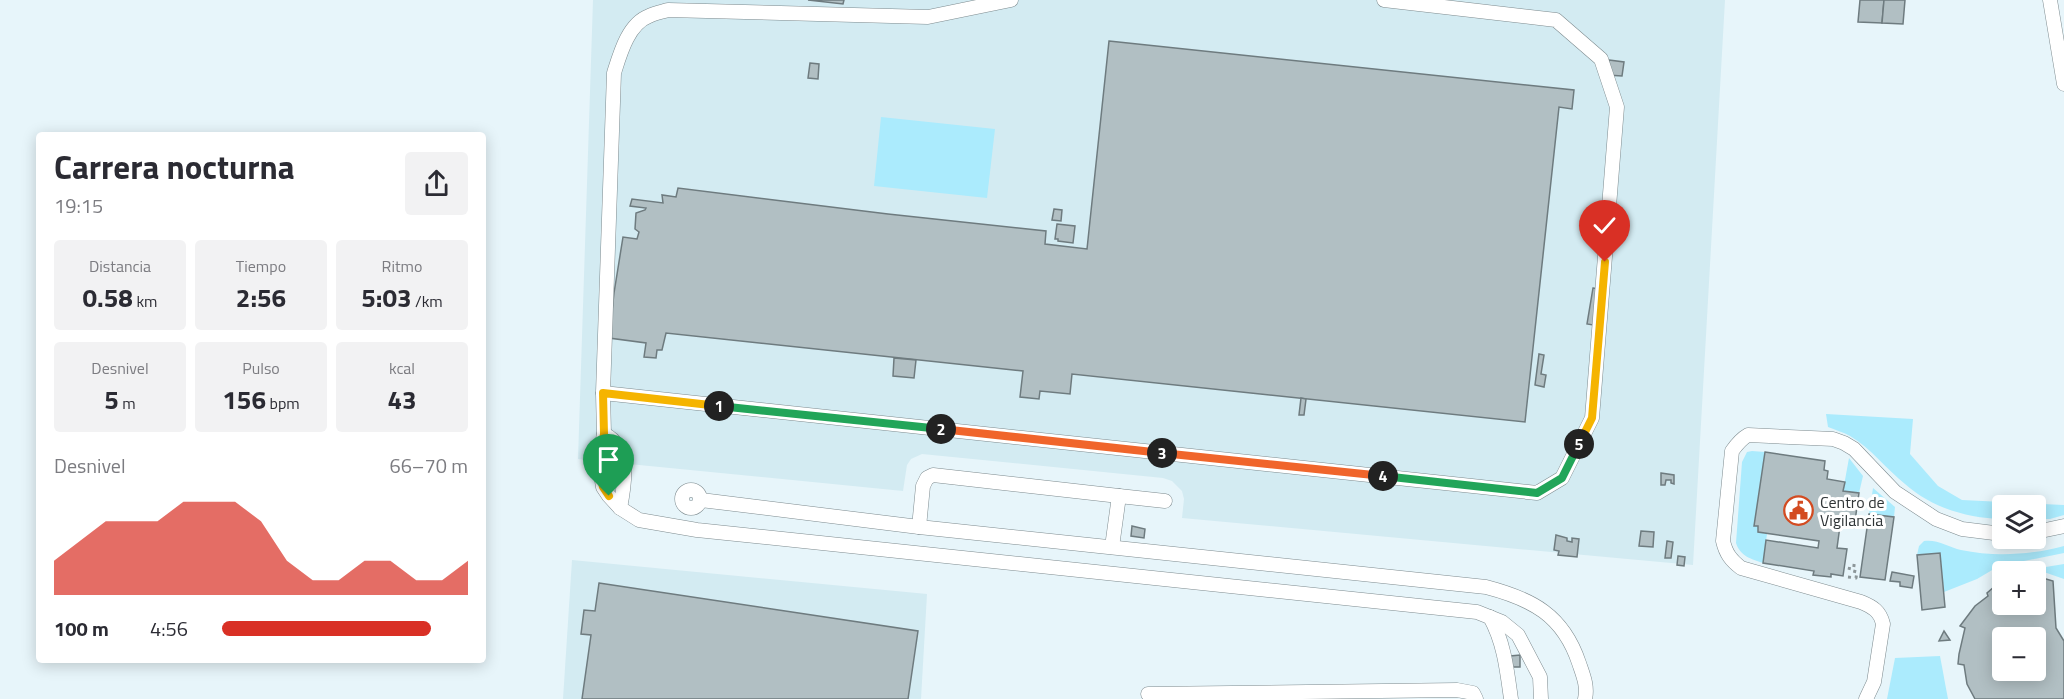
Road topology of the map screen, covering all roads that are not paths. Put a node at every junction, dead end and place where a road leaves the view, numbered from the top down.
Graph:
1 (1011, 0) edge
2 (1384, 0) edge
3 (2050, 0) edge
4 (2064, 84) edge
5 (603, 393) junction
6 (604, 434) junction
7 (1119, 496) junction
8 (701, 500) dead end
9 (1165, 501) dead end
10 (620, 508) junction
11 (2064, 526) edge
12 (919, 527) junction
13 (2046, 530) edge
14 (1992, 533) edge
15 (1112, 547) junction
16 (1490, 617) junction
17 (1148, 694) dead end
18 (1476, 699) edge
19 (1511, 699) edge
20 (1541, 699) edge
21 (1585, 699) edge
22 (1866, 699) edge

1 - 5 lane
2 - 5 lane
3 - 4 lane
5 - 6 lane
6 - 10 lane
6 - 10 lane
7 - 9 lane
7 - 12 lane
7 - 15 lane
8 - 12 lane
10 - 16 lane
11 - 13 lane
12 - 15 lane
14 - 22 lane
15 - 21 lane
16 - 19 lane
16 - 20 lane
17 - 18 lane

